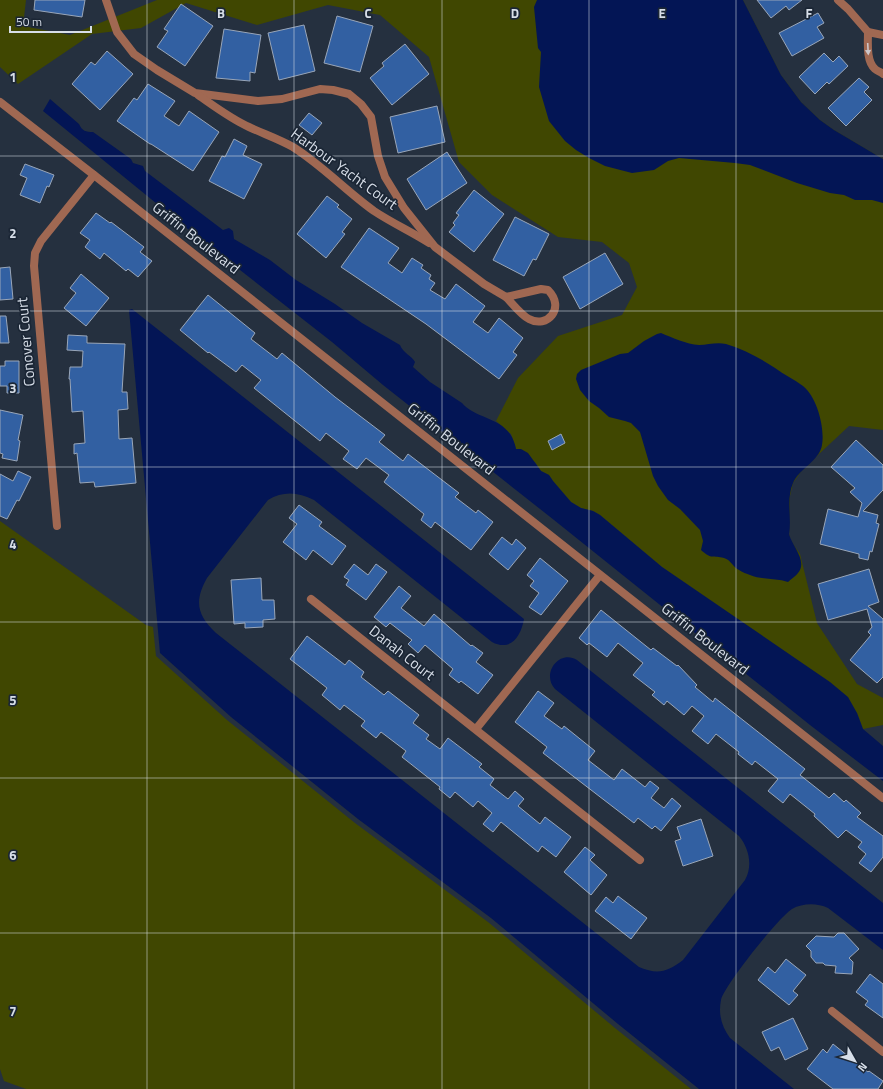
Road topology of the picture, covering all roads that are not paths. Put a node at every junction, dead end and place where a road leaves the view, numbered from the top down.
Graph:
1 (106, 0) edge
2 (838, 0) edge
3 (868, 32) junction
4 (883, 36) edge
5 (883, 74) edge
6 (195, 93) junction
7 (0, 102) edge
8 (94, 175) junction
9 (435, 247) junction
10 (506, 297) junction
11 (57, 526) dead end
12 (600, 575) junction
13 (311, 599) dead end
14 (476, 729) junction
15 (883, 798) edge
16 (640, 860) dead end
17 (832, 1011) dead end
18 (883, 1052) edge

1 - 6 street, Harbour Yacht Court
2 - 3 street
3 - 4 street
3 -> 5 street
6 - 9 street, Harbour Yacht Court
6 - 9 street, Harbour Yacht Court
7 - 8 street, Griffin Boulevard
8 - 11 street, Conover Court
8 - 12 street, Griffin Boulevard
9 - 10 street, Harbour Yacht Court
10 - 10 street, Harbour Yacht Court
12 - 14 street
12 - 15 street, Griffin Boulevard
13 - 14 street, Danah Court
14 - 16 street, Danah Court
17 - 18 street

